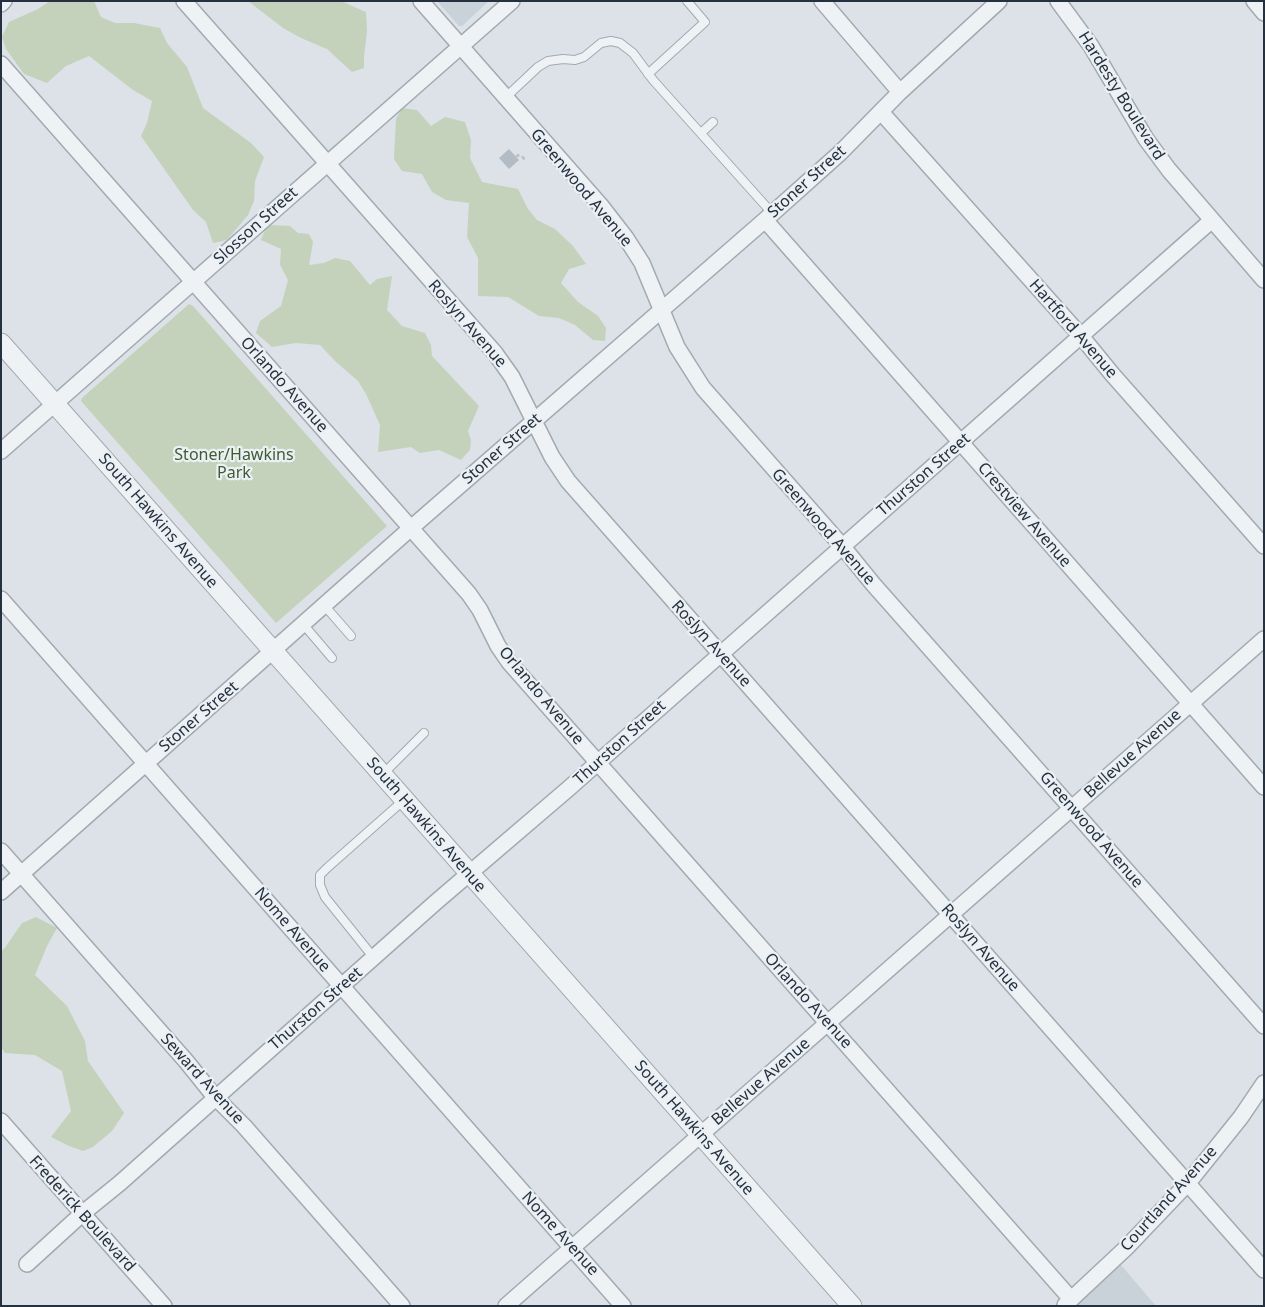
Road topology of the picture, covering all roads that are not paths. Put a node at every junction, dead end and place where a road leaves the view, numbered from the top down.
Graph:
1 (4, 1) edge
2 (184, 1) edge
3 (421, 1) edge
4 (512, 1) edge
5 (687, 1) edge
6 (822, 1) edge
7 (998, 1) edge
8 (1058, 1) edge
9 (1254, 1) edge
10 (1, 4) edge
11 (1264, 13) edge
12 (460, 46) junction
13 (1, 64) edge
14 (648, 74) junction
15 (900, 92) junction
16 (505, 98) junction
17 (881, 112) junction
18 (713, 122) dead end
19 (701, 133) junction
20 (326, 164) junction
21 (769, 217) junction
22 (1212, 220) junction
23 (1264, 280) edge
24 (193, 282) junction
25 (662, 308) junction
26 (1081, 336) junction
27 (1, 343) edge
28 (55, 404) junction
29 (534, 420) junction
30 (961, 443) junction
31 (1, 451) edge
32 (411, 528) junction
33 (1264, 546) edge
34 (842, 547) junction
35 (1, 599) edge
36 (324, 605) junction
37 (304, 624) junction
38 (351, 636) dead end
39 (1264, 639) edge
40 (274, 651) junction
41 (721, 654) junction
42 (332, 658) dead end
43 (1190, 704) junction
44 (424, 733) dead end
45 (597, 762) junction
46 (146, 763) junction
47 (382, 775) junction
48 (1264, 786) edge
49 (404, 800) junction
50 (1072, 808) junction
51 (1, 851) edge
52 (22, 874) junction
53 (469, 874) junction
54 (1, 892) edge
55 (952, 914) junction
56 (374, 958) junction
57 (342, 986) junction
58 (829, 1023) junction
59 (1264, 1026) edge
60 (1264, 1083) edge
61 (215, 1097) junction
62 (1, 1121) edge
63 (700, 1135) junction
64 (1188, 1183) junction
65 (83, 1213) junction
66 (573, 1247) junction
67 (27, 1264) dead end
68 (1264, 1270) edge
69 (1067, 1302) edge
70 (164, 1306) edge
71 (402, 1306) edge
72 (506, 1306) edge
73 (623, 1306) edge
74 (852, 1306) edge

1 - 10 street
2 - 20 street, Roslyn Avenue
3 - 12 street, Greenwood Avenue
4 - 12 street, Slosson Street
5 - 14 lane
6 - 15 street
7 - 15 street, Stoner Street
8 - 22 street, Hardesty Boulevard
9 - 11 street
12 - 16 street, Greenwood Avenue
12 - 20 street, Slosson Street
13 - 24 street, Orlando Avenue
14 - 16 lane
14 - 19 lane
15 - 17 street, Stoner Street
16 - 25 street, Greenwood Avenue
17 - 21 street, Stoner Street
17 - 26 street, Hartford Avenue
18 - 19 lane
19 - 21 lane
20 - 24 street, Slosson Street
20 - 29 street, Roslyn Avenue
21 - 25 street, Stoner Street
21 - 30 street, Crestview Avenue
22 - 23 street, Hardesty Boulevard
22 - 26 street, Thurston Street
24 - 28 street, Slosson Street
24 - 32 street, Orlando Avenue
25 - 29 street, Stoner Street
25 - 34 street, Greenwood Avenue
26 - 30 street, Thurston Street
26 - 33 street, Hartford Avenue
27 - 28 street, South Hawkins Avenue
28 - 31 street, Slosson Street
28 - 40 street, South Hawkins Avenue
29 - 32 street, Stoner Street
29 - 41 street, Roslyn Avenue
30 - 34 street, Thurston Street
30 - 43 street, Crestview Avenue
32 - 36 street, Stoner Street
32 - 45 street, Orlando Avenue
34 - 41 street, Thurston Street
34 - 50 street, Greenwood Avenue
35 - 46 street, Nome Avenue
36 - 37 street, Stoner Street
36 - 38 lane
37 - 40 street, Stoner Street
37 - 42 lane
39 - 43 street, Bellevue Avenue
40 - 46 street, Stoner Street
40 - 47 street, South Hawkins Avenue
41 - 45 street, Thurston Street
41 - 55 street, Roslyn Avenue
43 - 48 street, Crestview Avenue
43 - 50 street, Bellevue Avenue
44 - 47 lane
45 - 53 street, Thurston Street
45 - 58 street, Orlando Avenue
46 - 52 street, Stoner Street
46 - 57 street, Nome Avenue
47 - 49 street, South Hawkins Avenue
49 - 53 street, South Hawkins Avenue
49 - 56 lane
50 - 55 street, Bellevue Avenue
50 - 59 street, Greenwood Avenue
51 - 52 street, Seward Avenue
52 - 54 street, Stoner Street
52 - 61 street, Seward Avenue
53 - 56 street, Thurston Street
53 - 63 street, South Hawkins Avenue
55 - 58 street, Bellevue Avenue
55 - 64 street, Roslyn Avenue
56 - 57 street, Thurston Street
57 - 61 street, Thurston Street
57 - 66 street, Nome Avenue
58 - 63 street, Bellevue Avenue
58 - 69 street, Orlando Avenue
60 - 64 street, Courtland Avenue
61 - 65 street, Thurston Street
61 - 71 street, Seward Avenue
62 - 65 street, Frederick Boulevard
63 - 66 street, Bellevue Avenue
63 - 74 street, South Hawkins Avenue
64 - 68 street, Roslyn Avenue
64 - 69 street, Courtland Avenue
65 - 67 street, Thurston Street
65 - 70 street, Frederick Boulevard
66 - 72 street, Bellevue Avenue
66 - 73 street, Nome Avenue

